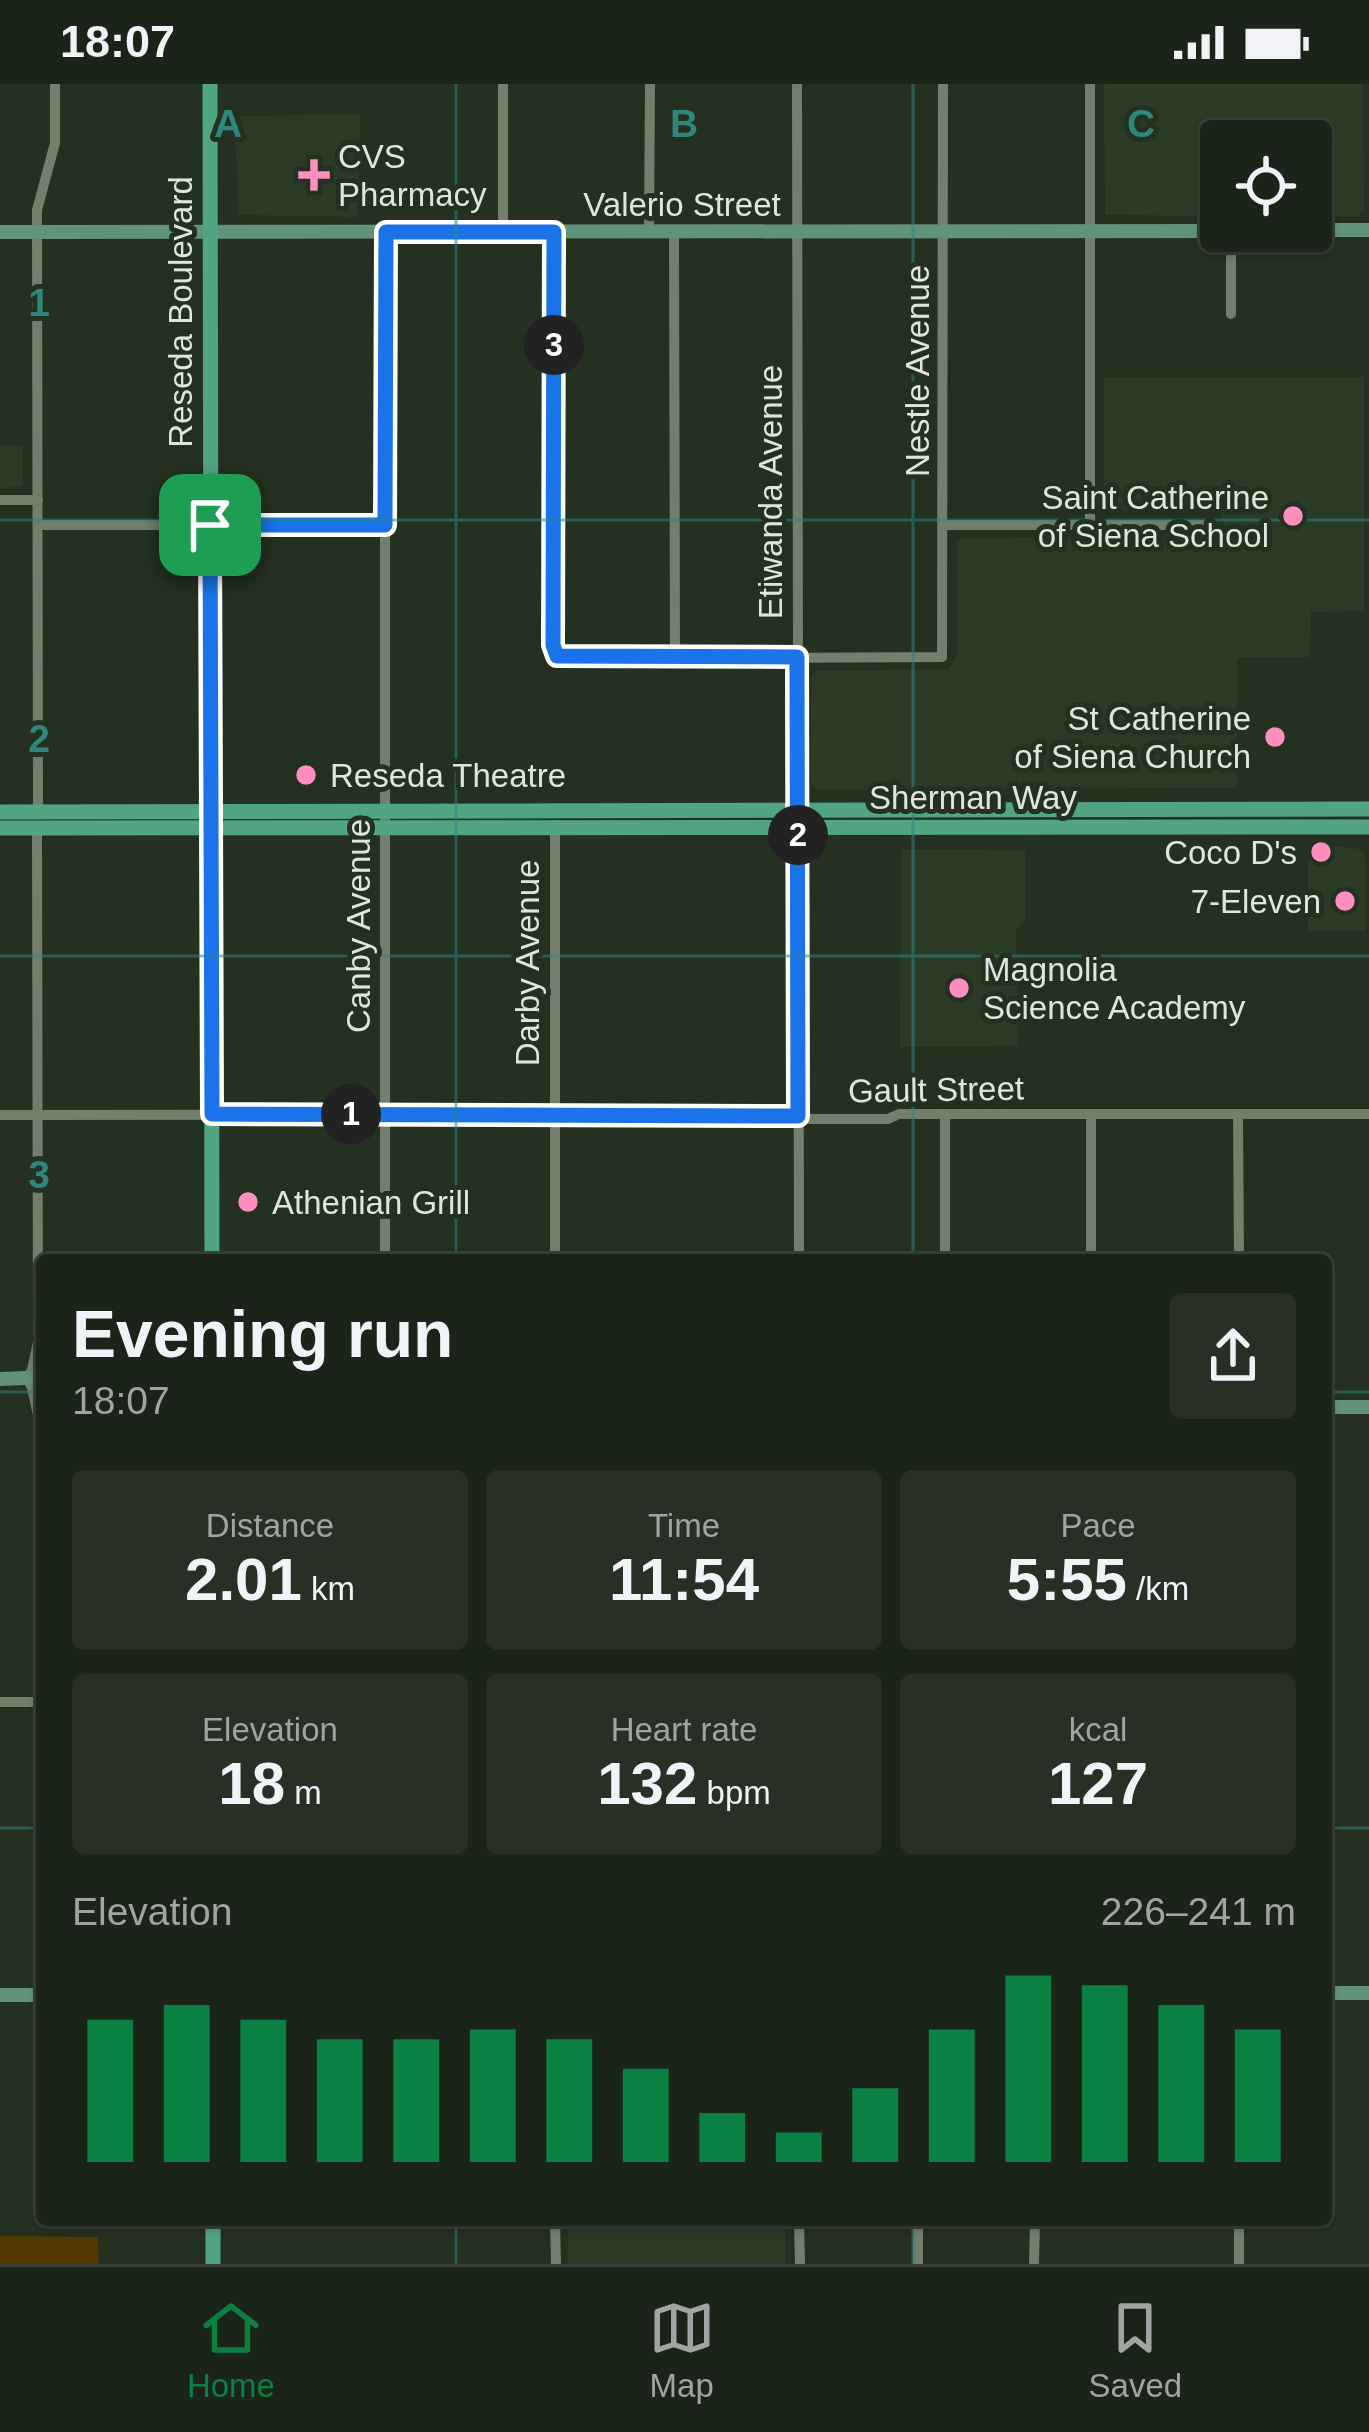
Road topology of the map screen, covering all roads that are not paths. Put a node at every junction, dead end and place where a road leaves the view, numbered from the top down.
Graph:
1 (55, 84) edge
2 (211, 84) edge
3 (503, 84) edge
4 (650, 84) edge
5 (797, 84) edge
6 (944, 84) edge
7 (1090, 84) edge
8 (797, 230) junction
9 (944, 230) junction
10 (1200, 230) edge
11 (1332, 230) edge
12 (1369, 230) edge
13 (650, 231) junction
14 (674, 231) junction
15 (1090, 231) junction
16 (0, 232) edge
17 (37, 232) junction
18 (211, 232) junction
19 (386, 232) junction
20 (503, 232) junction
21 (554, 232) junction
22 (1231, 252) edge
23 (1231, 314) dead end
24 (0, 500) edge
25 (38, 500) junction
26 (1203, 524) dead end
27 (38, 525) junction
28 (210, 525) junction
29 (385, 525) junction
30 (945, 525) junction
31 (1090, 525) junction
32 (797, 657) junction
33 (675, 658) junction
34 (1369, 808) edge
35 (0, 812) edge
36 (798, 818) junction
37 (211, 819) junction
38 (384, 819) junction
39 (557, 819) junction
40 (38, 820) junction
41 (1369, 827) edge
42 (0, 828) edge
43 (212, 1114) junction
44 (385, 1114) junction
45 (554, 1114) junction
46 (945, 1114) junction
47 (1091, 1114) junction
48 (1238, 1114) junction
49 (1369, 1114) edge
50 (0, 1115) edge
51 (38, 1115) junction
52 (798, 1116) junction
53 (38, 1254) edge
54 (212, 1254) edge
55 (386, 1254) edge
56 (555, 1254) edge
57 (799, 1254) edge
58 (945, 1254) edge
59 (1091, 1254) edge
60 (1238, 1254) edge
61 (0, 1379) edge
62 (36, 1379) edge
63 (1332, 1407) edge
64 (1369, 1407) edge
65 (0, 1702) edge
66 (36, 1702) edge
67 (1332, 1993) edge
68 (1369, 1993) edge
69 (0, 1995) edge
70 (36, 1995) edge
71 (213, 2226) edge
72 (555, 2226) edge
73 (800, 2226) edge
74 (918, 2226) edge
75 (1035, 2226) edge
76 (1239, 2226) edge
77 (213, 2264) edge
78 (556, 2264) edge
79 (800, 2264) edge
80 (918, 2264) edge
81 (1034, 2264) edge
82 (1239, 2264) edge

1 - 17 street
2 - 18 main road, Reseda Boulevard
3 - 20 street
4 - 13 street
5 - 8 street, Etiwanda Avenue
6 - 9 street, Nestle Avenue
7 - 15 street
8 - 9 street, Valerio Street
8 - 14 street, Valerio Street
8 - 32 street, Etiwanda Avenue
9 - 15 street, Valerio Street
9 - 30 street, Nestle Avenue
10 - 15 street, Valerio Street
11 - 12 street
13 - 14 street, Valerio Street
13 - 21 street, Valerio Street
14 - 33 street
15 - 31 street
16 - 17 street, Valerio Street
17 - 18 street, Valerio Street
17 - 25 street
18 - 19 street, Valerio Street
18 - 28 main road, Reseda Boulevard
19 - 20 street, Valerio Street
19 - 29 street, Canby Avenue
20 - 21 street, Valerio Street
21 - 33 street
22 - 23 street
24 - 25 street
25 - 27 street
26 - 31 street
27 - 28 street
27 - 40 street
28 - 29 street
28 - 37 main road, Reseda Boulevard
29 - 38 street, Canby Avenue
30 - 31 street
30 - 32 street, Nestle Avenue
32 - 33 street
32 - 36 street, Etiwanda Avenue
34 - 36 main road, Sherman Way
35 - 40 main road, Sherman Way
36 - 39 main road, Sherman Way
36 - 41 main road, Sherman Way
36 - 52 street, Etiwanda Avenue
37 - 38 main road, Sherman Way
37 - 40 main road, Sherman Way
37 - 43 main road, Reseda Boulevard
38 - 39 main road, Sherman Way
38 - 44 street, Canby Avenue
39 - 45 street, Darby Avenue
40 - 42 main road, Sherman Way
40 - 51 street
43 - 44 street, Gault Street
43 - 51 street, Gault Street
43 - 54 main road, Reseda Boulevard
44 - 45 street, Gault Street
44 - 55 street, Canby Avenue
45 - 52 street, Gault Street
45 - 56 street, Darby Avenue
46 - 47 street, Gault Street
46 - 52 street, Gault Street
46 - 58 street
47 - 48 street, Gault Street
47 - 59 street
48 - 49 street, Gault Street
48 - 60 street
50 - 51 street, Gault Street
51 - 53 street
52 - 57 street, Etiwanda Avenue
61 - 62 street
63 - 64 street
65 - 66 street
67 - 68 street
69 - 70 street
71 - 77 main road
72 - 78 street
73 - 79 street
74 - 80 street
75 - 81 street
76 - 82 street

